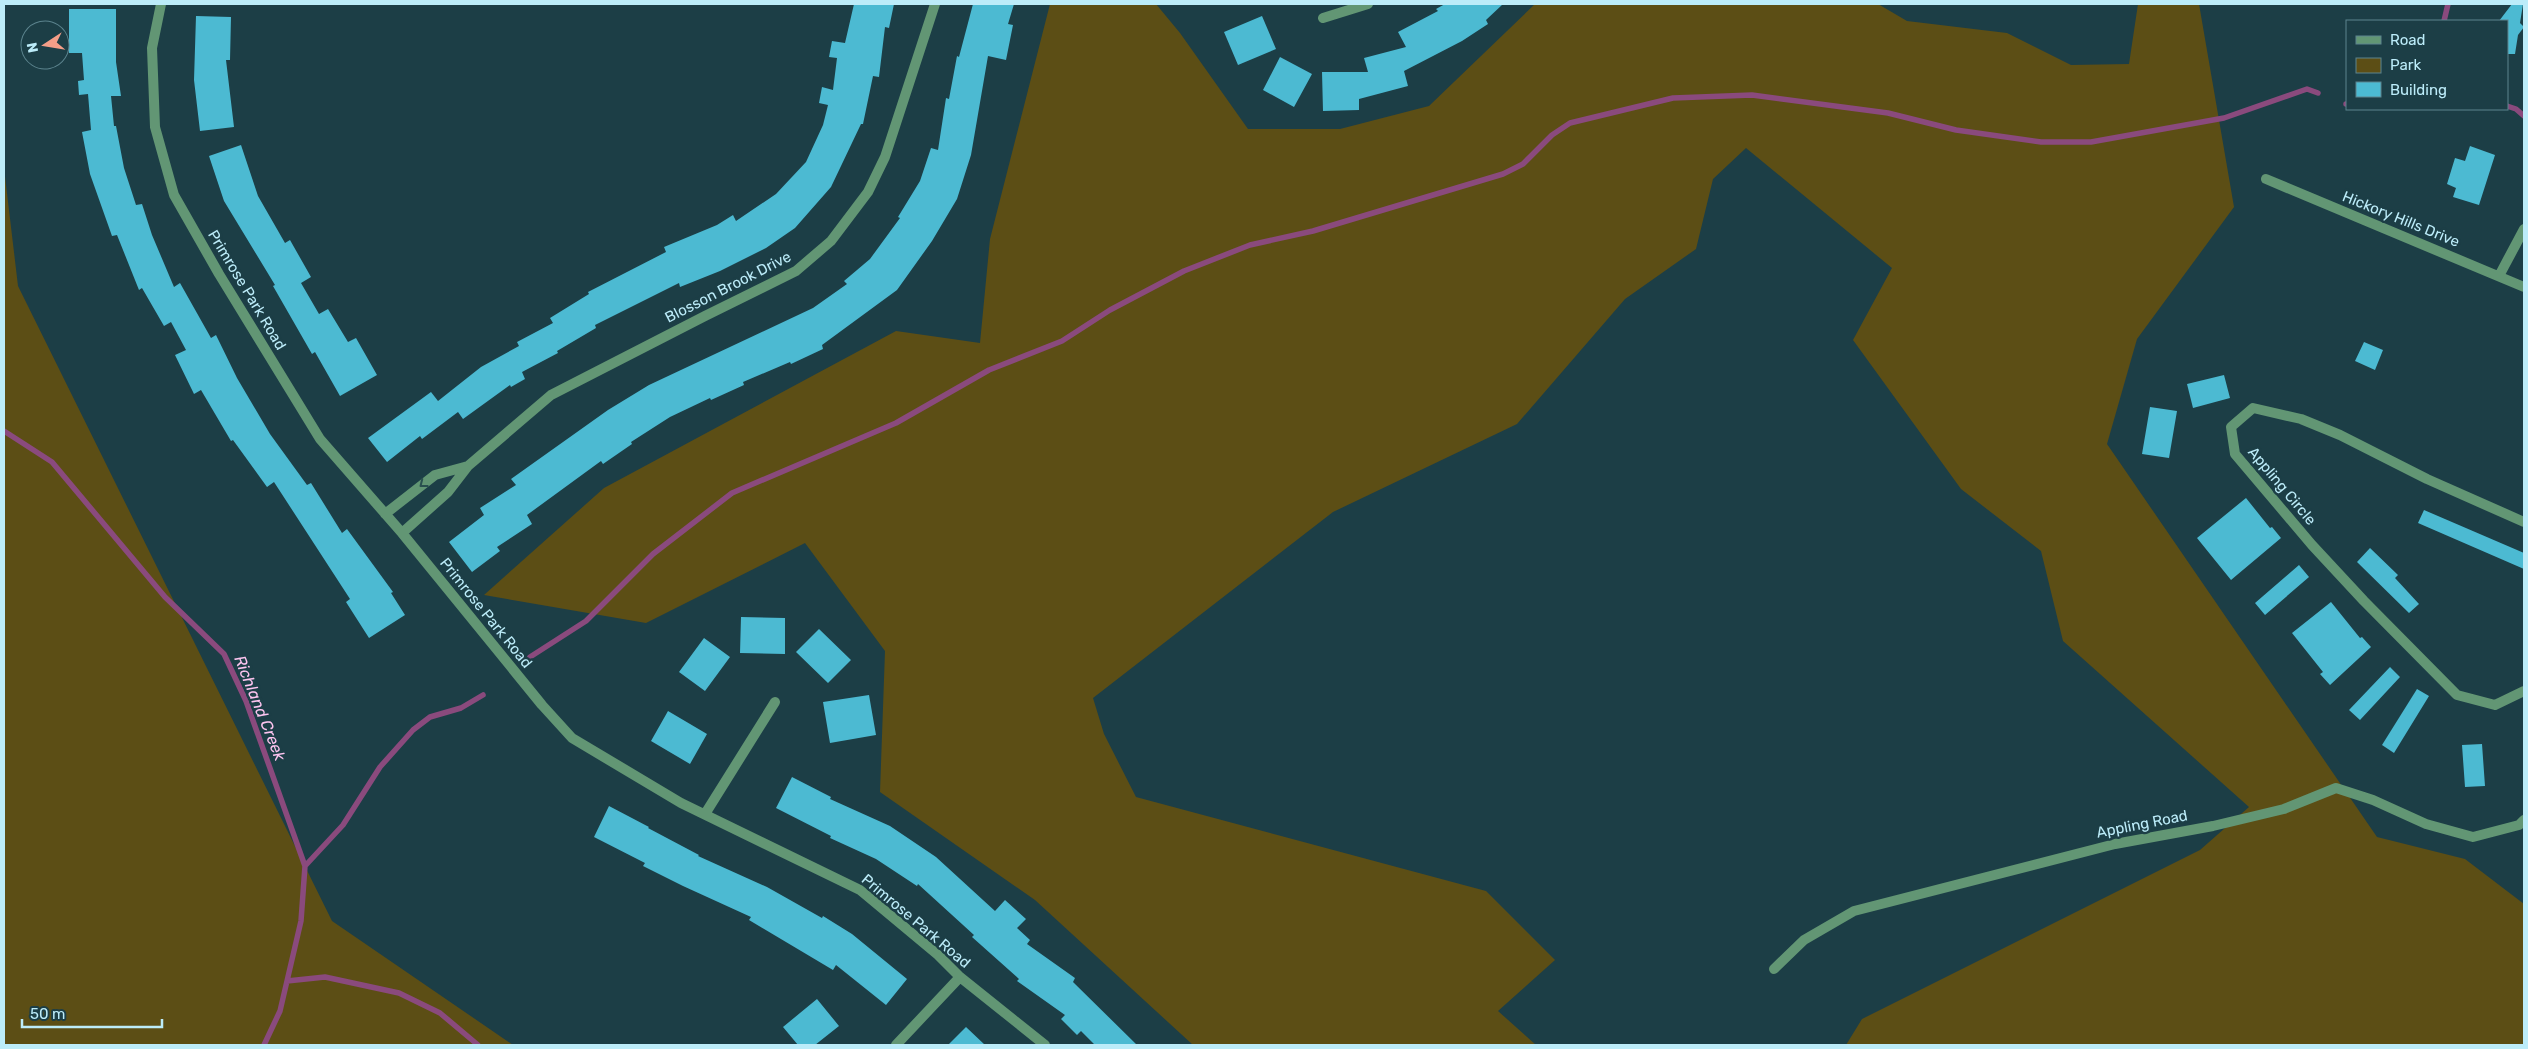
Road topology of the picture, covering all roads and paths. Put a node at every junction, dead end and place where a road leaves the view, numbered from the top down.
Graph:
1 (160, 4) edge
2 (935, 4) edge
3 (1368, 4) edge
4 (1324, 18) dead end
5 (2266, 179) dead end
6 (2524, 229) edge
7 (2499, 276) junction
8 (2524, 287) edge
9 (468, 466) junction
10 (385, 514) junction
11 (2524, 522) edge
12 (402, 533) junction
13 (2524, 691) edge
14 (775, 702) dead end
15 (705, 814) junction
16 (2524, 820) edge
17 (1774, 969) dead end
18 (960, 977) junction
19 (896, 1045) edge
20 (1045, 1045) edge

1 - 10 street, Primrose Park Road
2 - 9 street, Blosson Brook Drive
3 - 4 street
5 - 7 street, Hickory Hills Drive
6 - 7 street
7 - 8 street, Hickory Hills Drive
9 -> 10 street, Blosson Brook Drive
9 - 12 street, Blosson Brook Drive
10 - 12 street, Primrose Park Road
11 - 13 street, Appling Circle
12 - 15 street, Primrose Park Road
14 - 15 street
15 - 18 street, Primrose Park Road
16 - 17 street, Appling Road
18 - 19 street
18 - 20 street, Primrose Park Road

